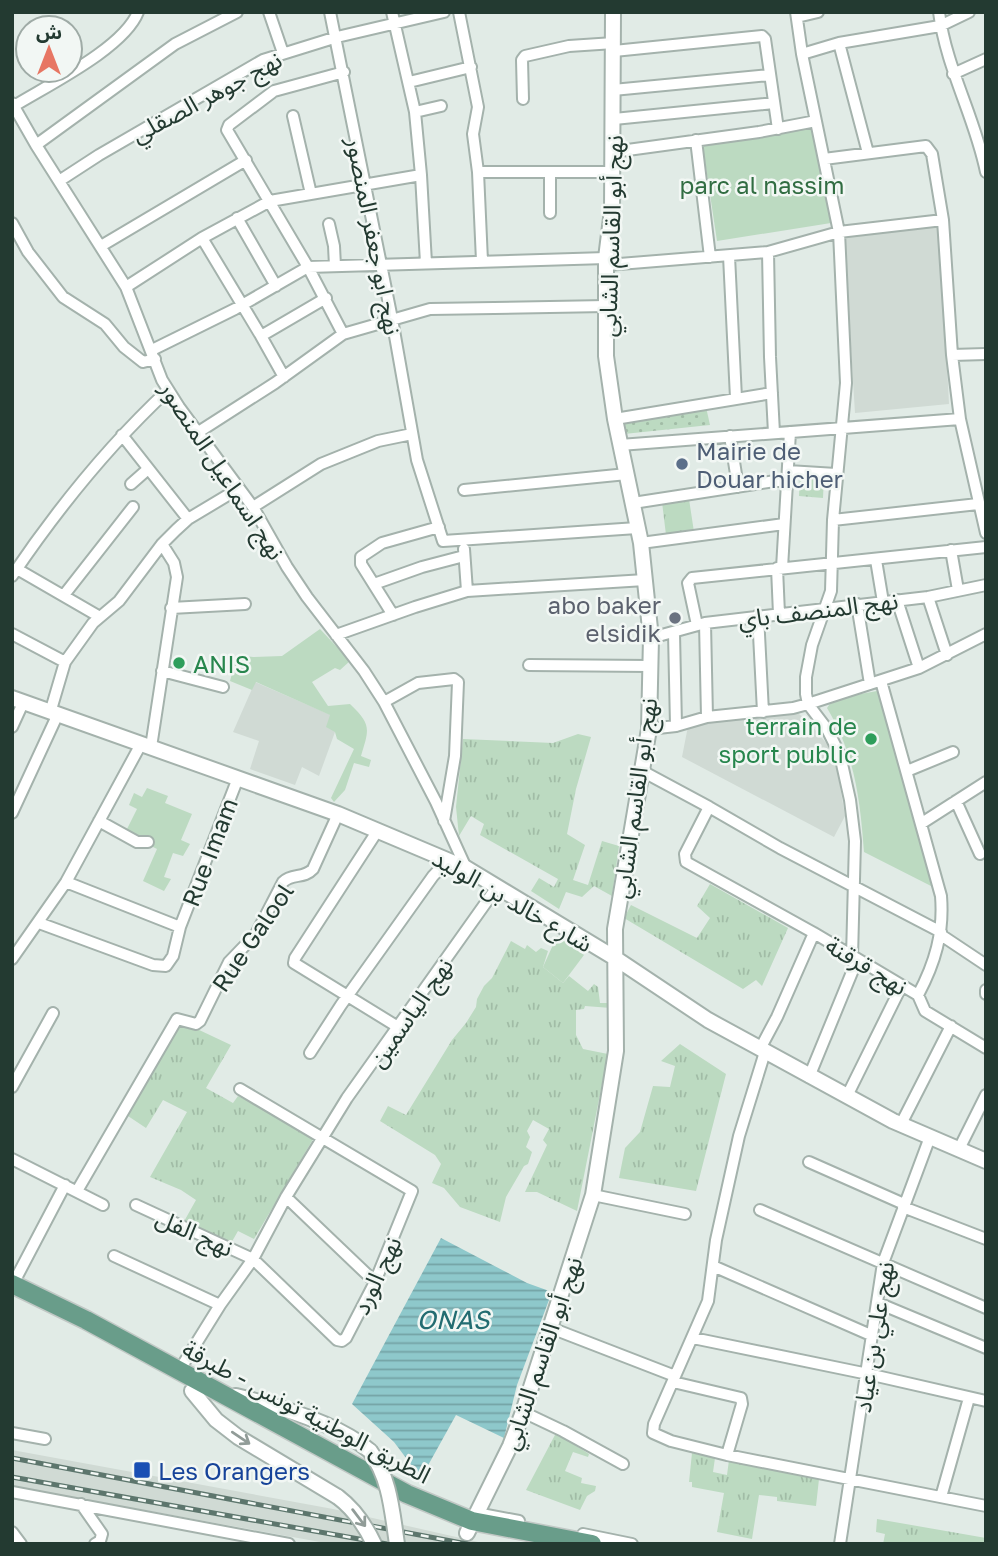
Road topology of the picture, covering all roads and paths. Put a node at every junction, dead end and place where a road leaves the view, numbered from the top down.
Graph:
1 (138, 12) edge
2 (237, 12) edge
3 (270, 12) edge
4 (330, 12) edge
5 (444, 12) edge
6 (459, 12) edge
7 (614, 12) edge
8 (818, 12) edge
9 (939, 12) edge
10 (969, 12) edge
11 (796, 15) edge
12 (393, 17) edge
13 (940, 26) junction
14 (337, 37) junction
15 (839, 43) junction
16 (614, 47) junction
17 (283, 53) junction
18 (802, 54) junction
19 (985, 62) edge
20 (471, 67) junction
21 (344, 72) junction
22 (953, 74) junction
23 (769, 75) junction
24 (409, 82) junction
25 (613, 90) junction
26 (523, 99) dead end
27 (774, 103) junction
28 (13, 104) edge
29 (441, 106) dead end
30 (415, 112) junction
31 (293, 116) dead end
32 (20, 118) junction
33 (614, 120) junction
34 (816, 121) junction
35 (12, 128) edge
36 (778, 129) junction
37 (696, 140) junction
38 (36, 145) junction
39 (613, 152) junction
40 (868, 153) junction
41 (824, 159) junction
42 (246, 160) junction
43 (478, 172) junction
44 (612, 172) junction
45 (986, 172) edge
46 (550, 173) junction
47 (421, 175) junction
48 (59, 181) junction
49 (365, 184) junction
50 (312, 194) junction
51 (270, 201) junction
52 (550, 213) dead end
53 (237, 218) junction
54 (943, 220) junction
55 (12, 223) edge
56 (329, 224) dead end
57 (839, 232) junction
58 (202, 238) junction
59 (102, 246) junction
60 (768, 252) junction
61 (729, 256) junction
62 (710, 257) junction
63 (482, 261) junction
64 (606, 262) junction
65 (426, 263) junction
66 (379, 264) junction
67 (335, 266) junction
68 (308, 267) junction
69 (276, 286) junction
70 (126, 287) junction
71 (326, 298) junction
72 (243, 305) junction
73 (606, 306) junction
74 (392, 319) junction
75 (343, 334) junction
76 (261, 336) junction
77 (153, 354) junction
78 (986, 354) edge
79 (952, 355) junction
80 (284, 377) junction
81 (168, 390) junction
82 (772, 393) junction
83 (736, 398) junction
84 (615, 419) junction
85 (960, 419) junction
86 (841, 428) junction
87 (790, 432) junction
88 (197, 433) junction
89 (774, 433) junction
90 (412, 434) junction
91 (122, 435) junction
92 (730, 436) junction
93 (620, 445) junction
94 (148, 469) junction
95 (627, 474) junction
96 (836, 474) junction
97 (788, 475) junction
98 (131, 484) dead end
99 (738, 487) junction
100 (238, 489) junction
101 (464, 490) dead end
102 (981, 502) edge
103 (633, 503) junction
104 (253, 507) junction
105 (133, 508) dead end
106 (188, 519) junction
107 (833, 520) junction
108 (784, 524) junction
109 (439, 527) junction
110 (637, 528) junction
111 (986, 533) edge
112 (463, 540) junction
113 (641, 543) junction
114 (162, 544) junction
115 (986, 547) edge
116 (950, 550) junction
117 (464, 556) junction
118 (876, 560) junction
119 (832, 564) junction
120 (779, 568) junction
121 (14, 573) edge
122 (645, 580) junction
123 (374, 584) junction
124 (986, 585) edge
125 (958, 590) junction
126 (467, 592) junction
127 (64, 595) junction
128 (928, 597) junction
129 (897, 600) junction
130 (883, 602) junction
131 (245, 604) dead end
132 (857, 604) junction
133 (172, 608) junction
134 (824, 609) junction
135 (779, 614) junction
136 (393, 615) junction
137 (758, 615) junction
138 (100, 617) junction
139 (701, 624) junction
140 (674, 633) junction
141 (12, 634) edge
142 (986, 634) edge
143 (336, 635) junction
144 (651, 638) junction
145 (947, 655) junction
146 (65, 662) junction
147 (529, 665) dead end
148 (651, 666) junction
149 (919, 668) junction
150 (162, 671) junction
151 (876, 682) junction
152 (223, 687) dead end
153 (18, 701) edge
154 (384, 702) junction
155 (808, 704) junction
156 (763, 712) junction
157 (53, 714) junction
158 (706, 717) junction
159 (676, 726) junction
160 (12, 727) edge
161 (649, 729) junction
162 (146, 745) junction
163 (953, 752) dead end
164 (642, 771) junction
165 (907, 771) junction
166 (238, 778) junction
167 (986, 782) edge
168 (956, 802) junction
169 (709, 807) junction
170 (12, 813) edge
171 (338, 814) junction
172 (99, 821) junction
173 (444, 821) junction
174 (922, 823) junction
175 (379, 830) junction
176 (148, 842) dead end
177 (980, 854) dead end
178 (448, 860) junction
179 (466, 868) junction
180 (66, 881) junction
181 (854, 886) junction
182 (497, 887) junction
183 (39, 923) junction
184 (180, 927) junction
185 (814, 933) junction
186 (941, 933) junction
187 (14, 954) edge
188 (615, 958) junction
189 (855, 959) junction
190 (986, 965) edge
191 (901, 987) junction
192 (349, 995) junction
193 (918, 995) junction
194 (53, 1013) dead end
195 (950, 1026) junction
196 (398, 1027) junction
197 (986, 1048) edge
198 (762, 1051) junction
199 (310, 1053) dead end
200 (809, 1077) junction
201 (12, 1087) edge
202 (240, 1089) dead end
203 (986, 1095) edge
204 (847, 1097) junction
205 (901, 1124) junction
206 (323, 1137) junction
207 (930, 1137) junction
208 (959, 1149) junction
209 (12, 1159) edge
210 (986, 1161) edge
211 (809, 1163) dead end
212 (65, 1185) junction
213 (77, 1191) junction
214 (593, 1195) junction
215 (286, 1198) junction
216 (103, 1205) dead end
217 (136, 1205) dead end
218 (904, 1206) junction
219 (760, 1210) dead end
220 (685, 1214) dead end
221 (986, 1239) edge
222 (114, 1256) dead end
223 (253, 1259) junction
224 (883, 1263) junction
225 (713, 1266) junction
226 (375, 1282) junction
227 (13, 1284) edge
228 (12, 1296) edge
229 (878, 1303) junction
230 (220, 1305) junction
231 (986, 1308) edge
232 (551, 1328) junction
233 (873, 1336) junction
234 (693, 1338) junction
235 (986, 1348) edge
236 (179, 1371) junction
237 (868, 1374) junction
238 (674, 1379) junction
239 (200, 1389) junction
240 (968, 1398) junction
241 (986, 1401) edge
242 (523, 1412) junction
243 (12, 1433) edge
244 (45, 1439) dead end
245 (727, 1455) junction
246 (623, 1464) dead end
247 (850, 1480) junction
248 (15, 1496) edge
249 (941, 1497) junction
250 (80, 1504) junction
251 (985, 1504) edge
252 (472, 1522) junction
253 (12, 1532) edge
254 (21, 1544) edge
255 (95, 1544) edge
256 (289, 1544) edge
257 (374, 1544) edge
258 (397, 1544) edge
259 (527, 1544) edge
260 (592, 1544) edge
261 (632, 1544) edge
262 (840, 1544) edge

1 - 28 street
2 - 38 street
3 - 17 street
4 - 14 street, نهج ابو جعفر المنصور
5 - 12 street, نهج جوهر الصقلي
6 - 20 street
7 - 16 street, نهج أبو القاسم الشابي
8 - 11 street
9 - 13 street
10 - 13 street
11 - 18 street
12 - 14 street, نهج جوهر الصقلي
12 - 24 street
13 - 15 street
13 - 22 street
14 - 17 street, نهج جوهر الصقلي
14 - 21 street, نهج ابو جعفر المنصور
15 - 18 street
15 - 40 street
16 - 23 street
16 - 25 street, نهج أبو القاسم الشابي
16 - 26 street
17 - 48 street, نهج جوهر الصقلي
18 - 34 street
19 - 22 street
20 - 24 street
20 - 43 street
21 - 42 street
21 - 49 street, نهج ابو جعفر المنصور
22 - 45 street
23 - 25 street
23 - 27 street
24 - 30 street
25 - 33 street, نهج أبو القاسم الشابي
27 - 33 street
27 - 36 street
28 - 32 street, نهج اسماعيل المنصور
29 - 30 street
30 - 47 street
31 - 50 street
32 - 35 street
32 - 38 street, نهج اسماعيل المنصور
33 - 39 street, نهج أبو القاسم الشابي
34 - 36 street
34 - 41 street
36 - 37 street
37 - 39 street
37 - 62 street
38 - 48 street, نهج اسماعيل المنصور
39 - 44 street, نهج أبو القاسم الشابي
40 - 41 street
40 - 54 street
41 - 57 street
42 - 51 street
42 - 59 street
43 - 46 street
43 - 63 street
44 - 46 street
44 - 64 street, نهج أبو القاسم الشابي
46 - 52 street
47 - 49 street
47 - 65 street
48 - 59 street, نهج اسماعيل المنصور
49 - 50 street
49 - 66 street, نهج ابو جعفر المنصور
50 - 51 street
51 - 53 street
51 - 68 street
53 - 58 street
53 - 69 street
54 - 57 street
54 - 79 street
55 - 77 street
56 - 67 street
57 - 60 street
57 - 86 street
58 - 70 street
58 - 72 street
59 - 70 street, نهج اسماعيل المنصور
60 - 61 street
60 - 82 street
61 - 62 street
61 - 83 street
62 - 64 street
63 - 64 street
63 - 65 street
64 - 73 street, نهج أبو القاسم الشابي
65 - 66 street
66 - 67 street
66 - 74 street, نهج ابو جعفر المنصور
67 - 68 street
68 - 69 street
68 - 71 street
69 - 72 street
70 - 77 street, نهج اسماعيل المنصور
71 - 75 street
71 - 76 street
72 - 76 street
72 - 77 street
73 - 74 street
73 - 84 street, نهج أبو القاسم الشابي
74 - 75 street
74 - 90 street, نهج ابو جعفر المنصور
75 - 80 street
76 - 80 street
77 - 81 street, نهج اسماعيل المنصور
78 - 79 street
79 - 85 street
80 - 88 street
81 - 88 street, نهج اسماعيل المنصور
81 - 91 street
82 - 83 street
82 - 89 street
83 - 84 street
84 - 93 street, نهج أبو القاسم الشابي
85 - 86 street
85 - 102 street
86 - 87 street
86 - 96 street
87 - 89 street
87 - 97 street
88 - 100 street, نهج اسماعيل المنصور
89 - 92 street
90 - 104 street
90 - 109 street, نهج ابو جعفر المنصور
91 - 94 street
91 - 121 street
92 - 93 street
92 - 99 street
93 - 95 street, نهج أبو القاسم الشابي
94 - 98 street
94 - 106 street
95 - 101 street
95 - 103 street, نهج أبو القاسم الشابي
96 - 97 street
96 - 107 street
97 - 99 street
97 - 108 street
99 - 103 street
100 - 104 street, نهج اسماعيل المنصور
100 - 106 street
102 - 107 street
102 - 111 street
103 - 110 street, نهج أبو القاسم الشابي
104 - 143 street, نهج اسماعيل المنصور
105 - 127 street
106 - 114 street
107 - 119 street
108 - 113 street
108 - 120 street
109 - 112 street
109 - 123 street
110 - 112 street
110 - 113 street, نهج أبو القاسم الشابي
112 - 117 street
113 - 122 street, نهج أبو القاسم الشابي
114 - 133 street
114 - 138 street
115 - 116 street
116 - 118 street
116 - 125 street
117 - 123 street
117 - 126 street
118 - 119 street
118 - 130 street
119 - 120 street
119 - 134 street
120 - 135 street
120 - 139 street
121 - 127 street
122 - 126 street
122 - 144 street, نهج أبو القاسم الشابي
123 - 136 street
124 - 125 street, نهج المنصف باي
125 - 128 street, نهج المنصف باي
126 - 136 street
127 - 138 street
128 - 129 street, نهج المنصف باي
128 - 145 street
129 - 130 street, نهج المنصف باي
129 - 149 street
130 - 132 street, نهج المنصف باي
131 - 133 street
132 - 134 street, نهج المنصف باي
132 - 151 street, نهج قرقنة
133 - 150 street
134 - 135 street, نهج المنصف باي
134 - 155 street
135 - 137 street, نهج المنصف باي
136 - 143 street
137 - 139 street, نهج المنصف باي
137 - 156 street
138 - 146 street
139 - 140 street, نهج المنصف باي
139 - 158 street
140 - 144 street, نهج المنصف باي
140 - 159 street
141 - 146 street
142 - 145 street
143 - 154 street, نهج اسماعيل المنصور
144 - 148 street, نهج أبو القاسم الشابي
145 - 149 street
146 - 157 street
147 - 148 street
148 - 161 street, نهج أبو القاسم الشابي
149 - 151 street
150 - 152 street
150 - 162 street
151 - 155 street
151 - 165 street, نهج قرقنة
153 - 157 street, شارع خالد بن الوليد
153 - 160 street
154 - 173 street, نهج اسماعيل المنصور
154 - 173 street
155 - 156 street
155 - 181 street
156 - 158 street
157 - 162 street, شارع خالد بن الوليد
157 - 170 street
158 - 159 street
159 - 161 street
161 - 164 street, نهج أبو القاسم الشابي
162 - 166 street, شارع خالد بن الوليد
162 - 172 street
163 - 165 street
164 - 169 street
164 - 188 street, نهج أبو القاسم الشابي
165 - 174 street, نهج قرقنة
166 - 171 street, شارع خالد بن الوليد
166 - 184 street, Rue Imam
167 - 168 street
168 - 174 street
168 - 177 street
169 - 181 street
169 - 185 street, نهج قرقنة
171 - 175 street, شارع خالد بن الوليد
171 - 213 street, Rue Galool
172 - 176 street
172 - 180 street
173 - 179 street, نهج اسماعيل المنصور
174 - 186 street, نهج قرقنة
175 - 178 street, شارع خالد بن الوليد
175 - 192 street
178 - 179 street, شارع خالد بن الوليد
178 - 192 street
179 - 182 street, شارع خالد بن الوليد
180 - 183 street
180 - 184 street, Rue Imam
181 - 186 street
181 - 189 street
182 - 188 street, شارع خالد بن الوليد
182 - 196 street, نهج الياسمين
183 - 184 street, Rue Imam
183 - 187 street
185 - 189 street, نهج قرقنة
185 - 198 street
186 - 190 street
186 - 193 street, نهج قرقنة
188 - 198 street, شارع خالد بن الوليد
188 - 214 street, نهج أبو القاسم الشابي
189 - 191 street, نهج قرقنة
189 - 200 street
191 - 193 street, نهج قرقنة
191 - 204 street
192 - 196 street
192 - 199 street
193 - 195 street
194 - 201 street
195 - 197 street
195 - 205 street
196 - 206 street, نهج الياسمين
198 - 200 street, شارع خالد بن الوليد
198 - 225 street
200 - 204 street, شارع خالد بن الوليد
202 - 206 street
203 - 208 street
204 - 205 street, شارع خالد بن الوليد
205 - 207 street, شارع خالد بن الوليد
206 - 215 street, نهج الياسمين
206 - 226 street, نهج الورد
207 - 208 street, شارع خالد بن الوليد
207 - 218 street, نهج علي بن عياد
208 - 210 street, شارع خالد بن الوليد
209 - 212 street
211 - 218 street
212 - 213 street
212 - 227 street
213 - 216 street
214 - 220 street
214 - 232 street, نهج أبو القاسم الشابي
215 - 223 street, نهج الياسمين
215 - 226 street
217 - 223 street, نهج الفل
218 - 221 street
218 - 224 street, نهج علي بن عياد
219 - 224 street
222 - 230 street
223 - 226 street, نهج الورد
223 - 230 street, نهج الياسمين
224 - 229 street, نهج علي بن عياد
224 - 231 street
225 - 233 street
225 - 234 street
227 - 236 main road, الطريق الوطنية تونس - طبرقة
228 - 239 main road, الطريق الوطنية تونس - طبرقة
229 - 233 street, نهج علي بن عياد
229 - 235 street
230 - 236 street, نهج الياسمين
232 - 238 street
232 - 242 street, نهج أبو القاسم الشابي
233 - 237 street, نهج علي بن عياد
234 - 237 street
234 - 238 street
236 - 239 main road, الطريق الوطنية تونس - طبرقة
237 - 240 street
237 - 247 street, نهج علي بن عياد
238 - 245 street
238 - 245 street
239 - 252 main road, الطريق الوطنية تونس - طبرقة
239 -> 257 street, bridge
239 - 258 street, bridge
240 - 241 street
240 - 249 street
242 - 246 street
242 - 252 street, نهج أبو القاسم الشابي
243 - 244 street
245 - 247 street
247 - 249 street
247 - 262 street, نهج علي بن عياد
248 - 250 street
249 - 251 street
250 - 255 street
250 - 256 street
252 - 259 main road, الطريق الوطنية تونس - طبرقة
252 - 260 main road, الطريق الوطنية تونس - طبرقة
252 - 261 street
253 - 254 street

